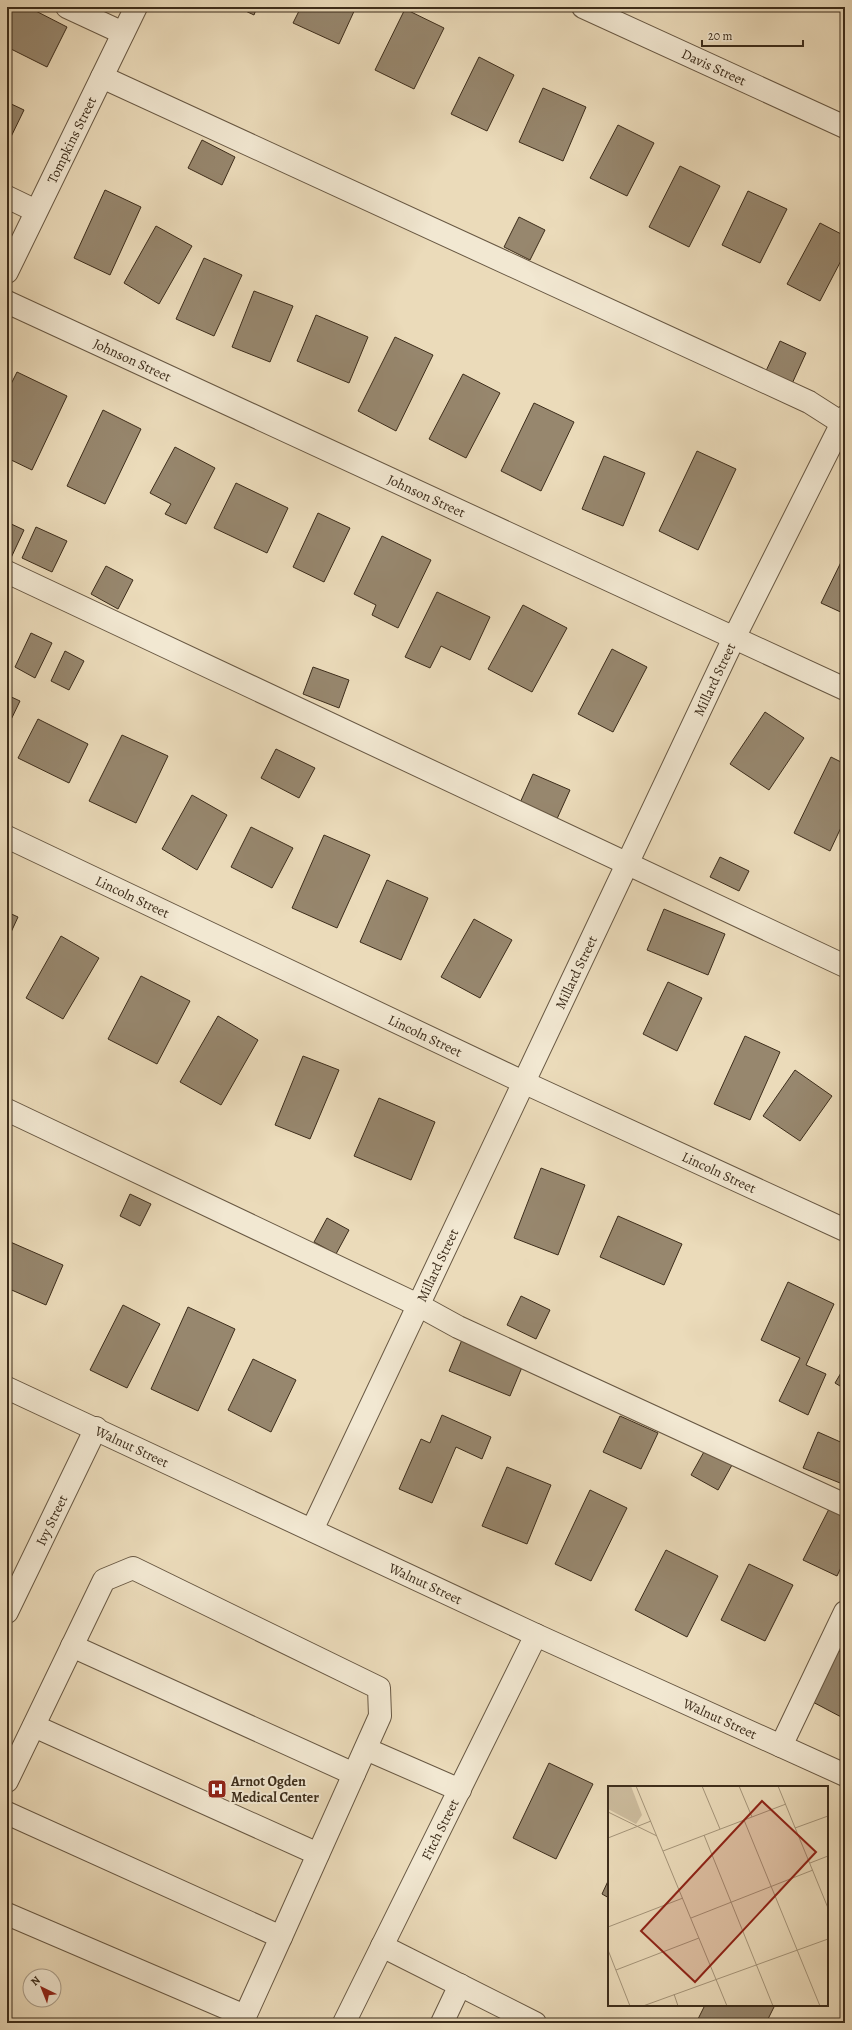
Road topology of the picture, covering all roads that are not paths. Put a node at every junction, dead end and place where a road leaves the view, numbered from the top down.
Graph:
1 (67, 7) edge
2 (136, 7) edge
3 (583, 7) edge
4 (123, 33) junction
5 (102, 77) junction
6 (845, 127) edge
7 (7, 198) edge
8 (36, 211) junction
9 (7, 272) edge
10 (7, 302) edge
11 (844, 422) edge
12 (7, 572) edge
13 (734, 638) junction
14 (845, 689) edge
15 (7, 837) edge
16 (627, 864) junction
17 (845, 966) edge
18 (523, 1082) junction
19 (7, 1110) edge
20 (845, 1230) edge
21 (418, 1305) junction
22 (7, 1388) edge
23 (96, 1428) junction
24 (845, 1505) edge
25 (312, 1530) junction
26 (7, 1612) edge
27 (845, 1612) edge
28 (536, 1635) junction
29 (72, 1646) junction
30 (34, 1726) junction
31 (781, 1746) junction
32 (366, 1749) junction
33 (354, 1774) junction
34 (845, 1775) edge
35 (7, 1781) edge
36 (460, 1790) junction
37 (7, 1813) edge
38 (318, 1854) junction
39 (7, 1914) edge
40 (281, 1937) junction
41 (382, 1946) junction
42 (460, 1985) junction
43 (244, 2020) edge
44 (344, 2023) edge
45 (442, 2023) edge
46 (535, 2023) edge

1 - 4 street
2 - 4 street, Tompkins Street
3 - 6 street, Davis Street
4 - 5 street, Tompkins Street
5 - 8 street, Tompkins Street
5 - 11 street
7 - 8 street
8 - 9 street, Tompkins Street
10 - 13 street, Johnson Street
11 - 13 street, Millard Street
12 - 16 street
13 - 14 street, Johnson Street
13 - 16 street, Millard Street
15 - 18 street, Lincoln Street
16 - 17 street
16 - 18 street, Millard Street
18 - 20 street, Lincoln Street
18 - 21 street, Millard Street
19 - 21 street
21 - 24 street
21 - 25 street, Millard Street
22 - 23 street, Walnut Street
23 - 25 street, Walnut Street
23 - 26 street, Ivy Street
25 - 28 street, Walnut Street
27 - 31 street
28 - 31 street, Walnut Street
28 - 36 street, Fitch Street
29 - 30 street
29 - 32 street
29 - 33 street
30 - 35 street
30 - 38 street
31 - 34 street, Walnut Street
32 - 33 street
32 - 36 street
33 - 38 street
36 - 41 street, Fitch Street
37 - 40 street
38 - 40 street
39 - 43 street
40 - 43 street
41 - 42 street
41 - 44 street, Fitch Street
42 - 45 street
42 - 46 street

